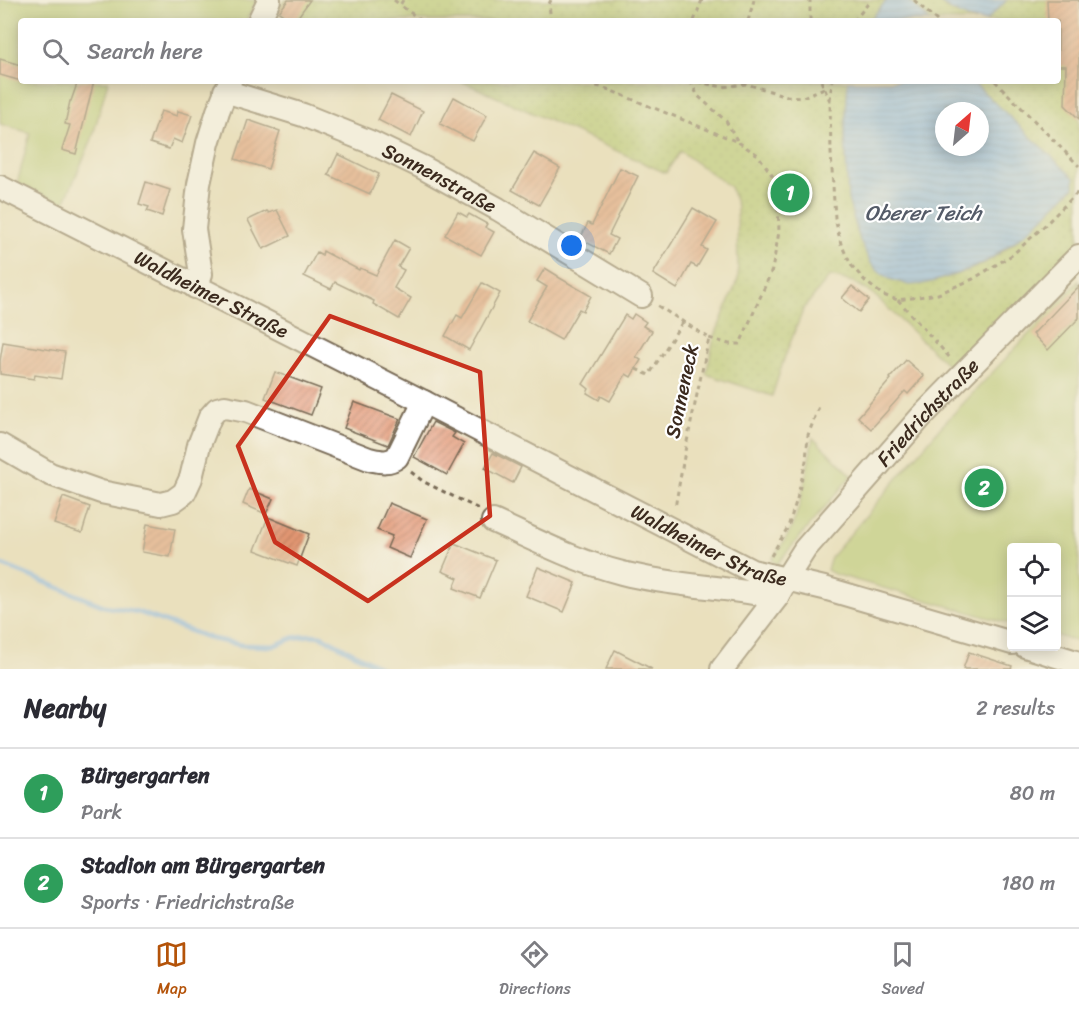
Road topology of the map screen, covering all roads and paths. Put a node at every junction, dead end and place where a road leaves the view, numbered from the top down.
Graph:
1 (269, 0) edge
2 (394, 0) edge
3 (403, 0) edge
4 (550, 0) edge
5 (702, 0) edge
6 (754, 0) edge
7 (810, 0) edge
8 (871, 0) edge
9 (914, 0) edge
10 (400, 5) junction
11 (260, 18) edge
12 (418, 18) edge
13 (551, 18) edge
14 (695, 18) edge
15 (749, 18) edge
16 (810, 18) edge
17 (856, 18) edge
18 (934, 18) edge
19 (590, 84) edge
20 (692, 84) edge
21 (707, 84) edge
22 (737, 84) edge
23 (752, 84) edge
24 (822, 84) edge
25 (832, 84) edge
26 (998, 84) edge
27 (228, 86) edge
28 (824, 88) junction
29 (830, 101) junction
30 (738, 142) junction
31 (1079, 166) edge
32 (0, 187) edge
33 (1079, 191) edge
34 (1079, 256) edge
35 (195, 287) junction
36 (641, 296) joint
37 (898, 300) junction
38 (683, 321) junction
39 (709, 338) junction
40 (636, 369) dead end
41 (963, 374) junction
42 (424, 402) junction
43 (820, 404) dead end
44 (0, 445) edge
45 (397, 456) junction
46 (493, 521) joint
47 (671, 529) junction
48 (765, 575) junction
49 (783, 588) junction
50 (1007, 641) edge
51 (1041, 651) edge
52 (1079, 663) edge
53 (722, 669) edge

1 - 11 street
2 - 10 path
3 - 10 path
4 - 13 path
5 - 14 path
6 - 15 path
7 - 16 path
8 - 17 path
9 - 18 path
10 - 12 path
19 - 30 path
20 - 30 path
21 - 22 path
23 - 28 path
24 - 28 path
25 - 29 path
26 - 31 path
27 - 35 street
27 - 36 street, Sonnenstraße
28 - 29 path
29 - 37 path
30 - 39 path
32 - 35 street, Waldheimer Straße
33 - 37 path
34 - 41 street, Friedrichstraße
35 - 42 street, Waldheimer Straße
36 - 38 path, Sonneneck
37 - 41 path
38 - 39 path, Sonneneck
38 - 40 path
39 - 47 path, Sonneneck
41 - 49 street, Friedrichstraße
42 - 45 street
42 - 47 street, Waldheimer Straße
43 - 48 path
44 - 45 street
45 - 46 path
46 - 49 street, Waldheimer Straße
47 - 48 street, Waldheimer Straße
48 - 49 street, Waldheimer Straße
49 - 50 street, Waldheimer Straße
49 - 53 street, Friedrichstraße
51 - 52 street

